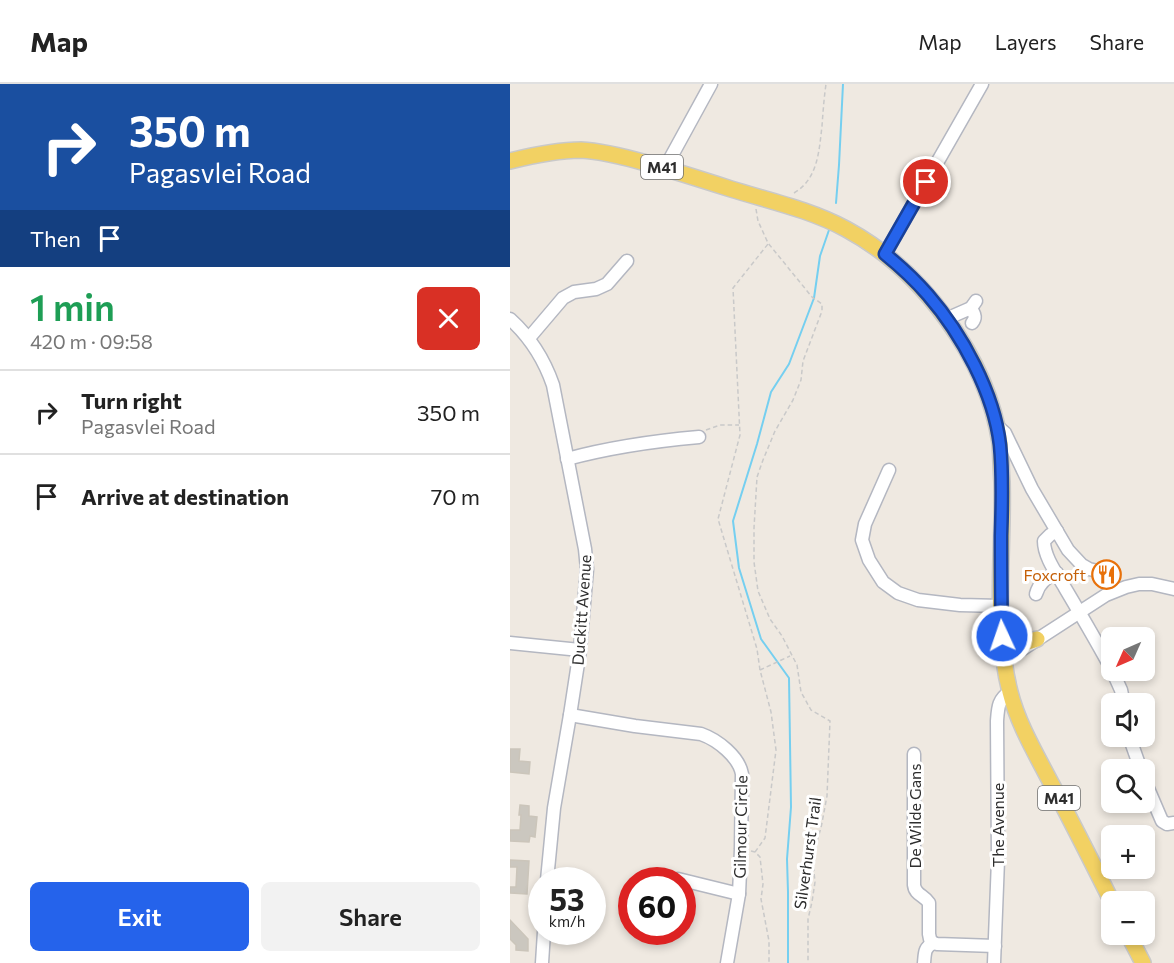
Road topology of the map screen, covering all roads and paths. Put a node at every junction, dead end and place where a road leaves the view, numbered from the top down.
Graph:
1 (711, 84) edge
2 (826, 84) edge
3 (982, 84) edge
4 (510, 161) edge
5 (665, 168) junction
6 (794, 193) dead end
7 (754, 202) dead end
8 (768, 243) junction
9 (885, 254) junction
10 (627, 261) dead end
11 (510, 319) edge
12 (946, 319) junction
13 (972, 323) dead end
14 (529, 338) junction
15 (995, 424) junction
16 (740, 425) junction
17 (699, 437) joint
18 (567, 459) junction
19 (889, 470) dead end
20 (1057, 531) junction
21 (1102, 572) dead end
22 (1057, 573) junction
23 (1174, 589) edge
24 (1036, 594) dead end
25 (1001, 606) junction
26 (1079, 612) junction
27 (1002, 636) junction
28 (1037, 639) junction
29 (510, 643) edge
30 (580, 650) junction
31 (1101, 651) edge
32 (792, 655) junction
33 (1004, 661) junction
34 (760, 670) junction
35 (1010, 692) junction
36 (570, 715) junction
37 (914, 754) dead end
38 (1155, 799) edge
39 (1168, 822) edge
40 (741, 849) junction
41 (755, 852) junction
42 (548, 867) edge
43 (696, 883) edge
44 (1106, 891) edge
45 (739, 894) junction
46 (933, 943) junction
47 (543, 945) edge
48 (1134, 945) edge
49 (995, 946) junction
50 (542, 963) edge
51 (727, 963) edge
52 (769, 963) edge
53 (808, 963) edge
54 (924, 963) edge
55 (994, 963) edge
56 (1143, 963) edge

1 - 5 street
2 - 6 path
3 - 9 street
4 - 5 main road, M41
5 - 9 main road, M41
7 - 8 path
8 - 16 path
8 - 32 path, Silverhurst Trail
9 - 12 main road, M41
10 - 14 street
11 - 14 street, Duckitt Avenue
12 - 13 street
12 - 15 main road, M41
14 - 18 street, Duckitt Avenue
15 - 20 street
15 - 25 main road, M41
16 - 17 path
16 - 34 path
17 - 18 street
18 - 30 street, Duckitt Avenue
19 - 25 street
20 - 21 street
20 - 22 street
22 - 24 street
22 - 26 street
23 - 26 street
25 - 27 main road, M41
26 - 28 street
26 - 31 street
27 - 28 main road
27 - 33 main road, M41
28 - 33 street
29 - 30 street
30 - 36 street, Duckitt Avenue
32 - 34 path
32 - 53 path, Silverhurst Trail
33 - 35 main road, M41
34 - 41 path
35 - 44 main road, M41
35 - 49 street, The Avenue
36 - 40 street, Gilmour Circle
36 - 42 street, Duckitt Avenue
37 - 46 street, De Wilde Gans
38 - 39 street
40 - 41 path
40 - 45 street, Gilmour Circle
41 - 52 path
43 - 45 street
45 - 51 street, Gilmour Circle
46 - 49 street
46 - 54 street
47 - 50 street
48 - 56 main road
49 - 55 street, The Avenue

